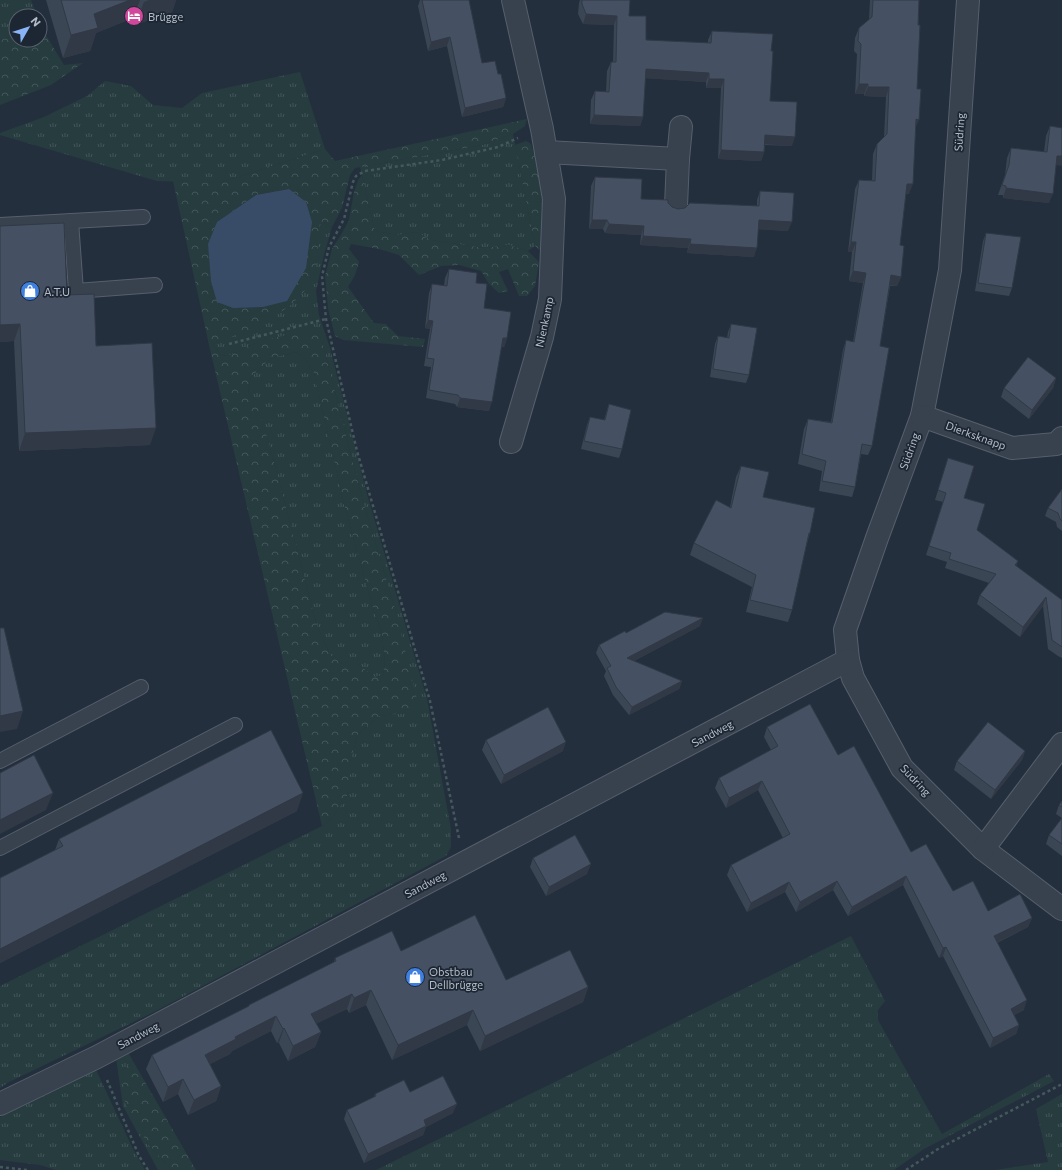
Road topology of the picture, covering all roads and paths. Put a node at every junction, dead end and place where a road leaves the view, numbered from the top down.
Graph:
1 (512, 0) edge
2 (968, 0) edge
3 (681, 127) dead end
4 (542, 129) junction
5 (546, 152) junction
6 (678, 159) junction
7 (676, 206) dead end
8 (143, 218) dead end
9 (71, 221) junction
10 (0, 224) edge
11 (155, 285) dead end
12 (326, 319) junction
13 (229, 344) dead end
14 (922, 416) junction
15 (511, 442) dead end
16 (1060, 444) edge
17 (848, 660) junction
18 (141, 687) dead end
19 (235, 725) dead end
20 (1062, 744) edge
21 (0, 761) edge
22 (0, 848) edge
23 (983, 849) junction
24 (464, 864) junction
25 (1062, 908) edge
26 (97, 1057) junction
27 (1062, 1084) edge
28 (0, 1104) edge
29 (0, 1167) edge
30 (27, 1170) edge
31 (148, 1170) edge
32 (906, 1170) edge

1 - 4 street, Nienkamp
2 - 14 street, Südring
3 - 6 street
4 - 5 street, Nienkamp
4 - 12 path
5 - 6 street
5 - 15 street, Nienkamp
6 - 7 street
8 - 9 lane
9 - 10 lane
9 - 11 lane
12 - 13 path
12 - 24 path
14 - 16 street, Dierksknapp
14 - 17 street, Südring
17 - 23 street, Südring
17 - 24 street, Sandweg
18 - 21 lane
19 - 22 lane
20 - 23 street
23 - 25 street, Südring
24 - 26 street, Sandweg
26 - 28 street, Sandweg
26 - 31 path
27 - 32 path
29 - 30 path

